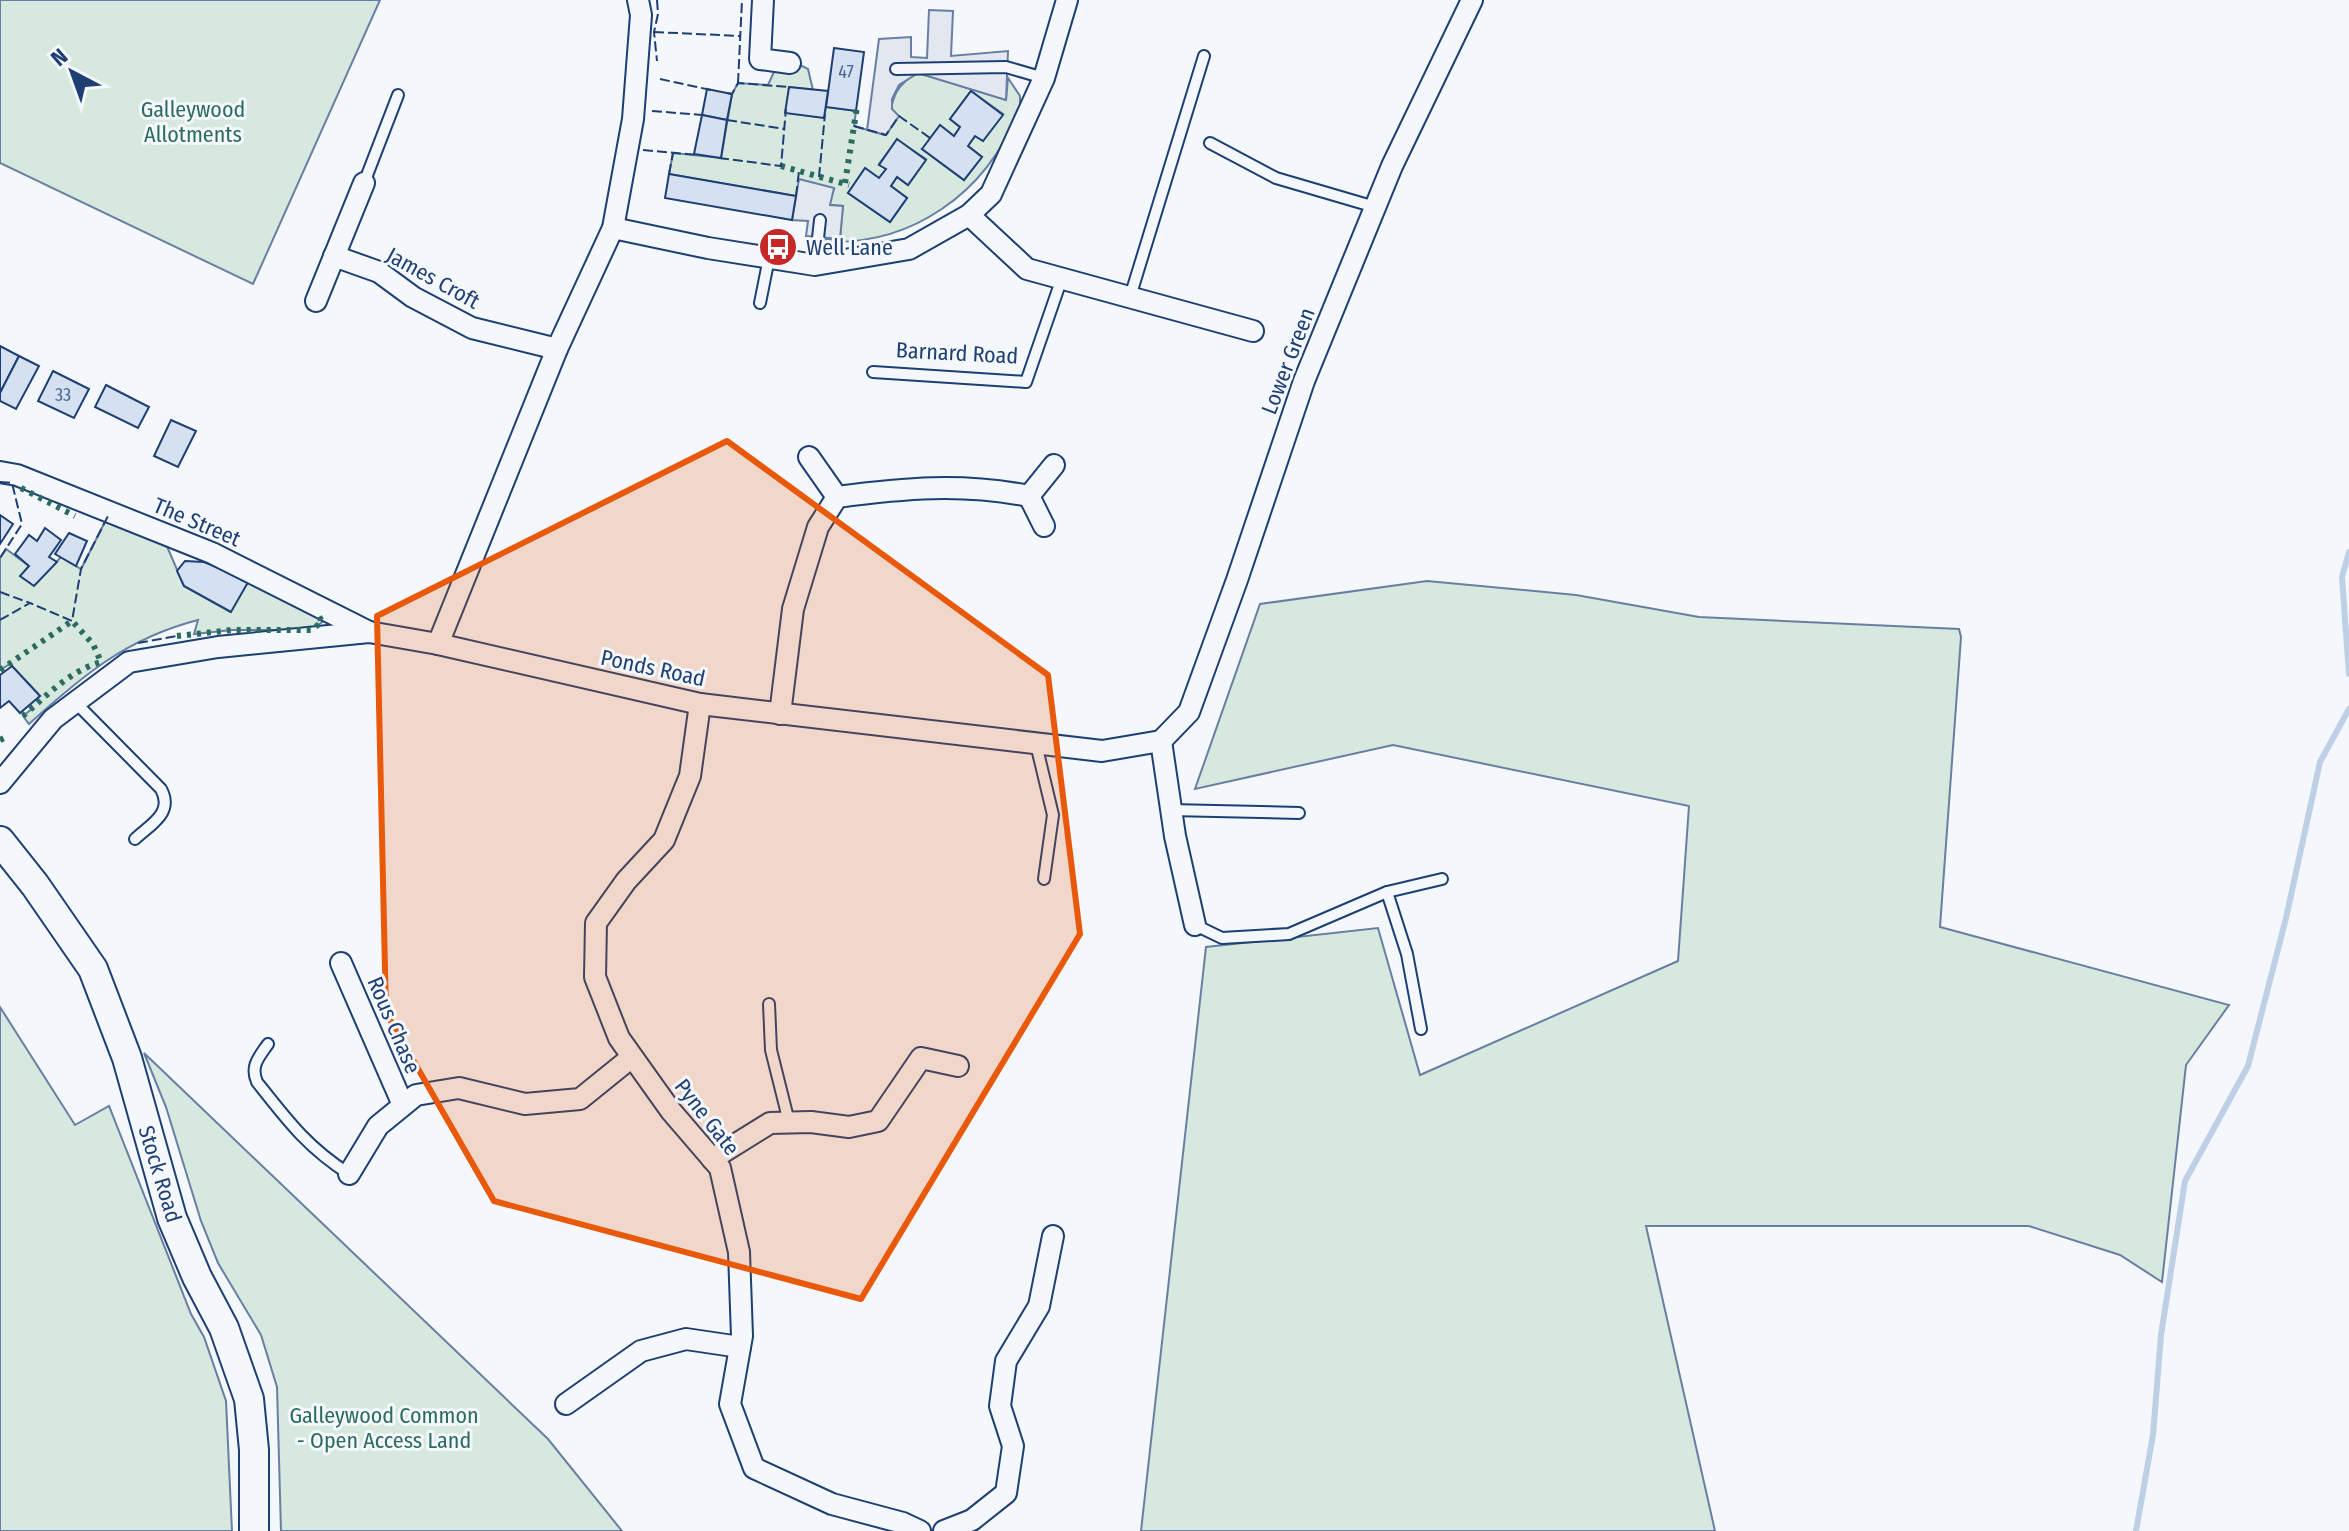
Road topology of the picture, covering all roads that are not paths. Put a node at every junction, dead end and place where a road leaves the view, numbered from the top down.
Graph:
1 (638, 0) edge
2 (763, 0) edge
3 (1067, 0) edge
4 (1472, 0) edge
5 (1204, 56) dead end
6 (790, 63) dead end
7 (896, 69) dead end
8 (1044, 78) junction
9 (398, 95) dead end
10 (1210, 143) dead end
11 (364, 183) joint
12 (1375, 207) junction
13 (969, 215) junction
14 (820, 220) dead end
15 (613, 228) junction
16 (334, 256) junction
17 (769, 258) junction
18 (815, 265) junction
19 (1062, 278) junction
20 (1130, 297) junction
21 (316, 301) dead end
22 (760, 303) dead end
23 (1253, 331) dead end
24 (557, 349) junction
25 (873, 372) dead end
26 (809, 457) dead end
27 (1054, 465) dead end
28 (0, 472) edge
29 (1029, 496) junction
30 (837, 497) junction
31 (1044, 526) dead end
32 (369, 632) junction
33 (438, 644) junction
34 (75, 702) junction
35 (700, 704) junction
36 (780, 714) junction
37 (1161, 741) junction
38 (1036, 744) junction
39 (0, 783) edge
40 (1170, 810) junction
41 (1299, 813) dead end
42 (135, 839) dead end
43 (0, 841) edge
44 (1044, 879) dead end
45 (1442, 879) dead end
46 (1387, 892) junction
47 (1195, 925) joint
48 (341, 963) dead end
49 (769, 1004) dead end
50 (1421, 1029) dead end
51 (268, 1044) dead end
52 (632, 1057) junction
53 (958, 1066) dead end
54 (403, 1105) junction
55 (789, 1122) junction
56 (712, 1159) junction
57 (349, 1174) joint
58 (1053, 1236) dead end
59 (740, 1347) junction
60 (566, 1404) dead end
61 (254, 1531) edge
62 (920, 1531) edge
63 (944, 1531) edge

1 - 15 street
2 - 6 street
3 - 8 street
4 - 12 street, Lower Green
5 - 20 lane
7 - 8 lane
8 - 13 street
9 - 11 lane
10 - 12 lane
11 - 16 street
12 - 37 street, Lower Green
13 - 18 street
13 - 19 street
14 - 18 lane
15 - 17 street
15 - 24 street
16 - 21 street
16 - 24 street, James Croft
17 - 18 street
17 - 22 lane
19 - 20 street
19 - 25 lane, Barnard Road
20 - 23 street
24 - 33 street
26 - 30 street
27 - 29 street
28 - 32 street, The Street
29 - 30 street
29 - 31 street
30 - 36 street
32 - 33 street, Ponds Road
32 - 34 street, Ponds Road
33 - 35 street, Ponds Road
34 - 39 street, Ponds Road
34 - 42 lane
35 - 36 street, Ponds Road
35 - 52 street, Pyne Gate
36 - 38 street, Ponds Road
37 - 38 street, Ponds Road
37 - 40 street
38 - 44 lane
40 - 41 lane
40 - 47 street
43 - 61 main road, Stock Road
45 - 46 lane
46 - 47 lane
46 - 50 lane
48 - 54 street, Rous Chase
49 - 55 lane
51 - 57 lane
52 - 54 street, Rous Chase
52 - 56 street, Pyne Gate
53 - 55 street
54 - 57 street, Rous Chase
55 - 56 street
56 - 59 street, Pyne Gate
58 - 63 street
59 - 60 street
59 - 62 street, Pyne Gate

